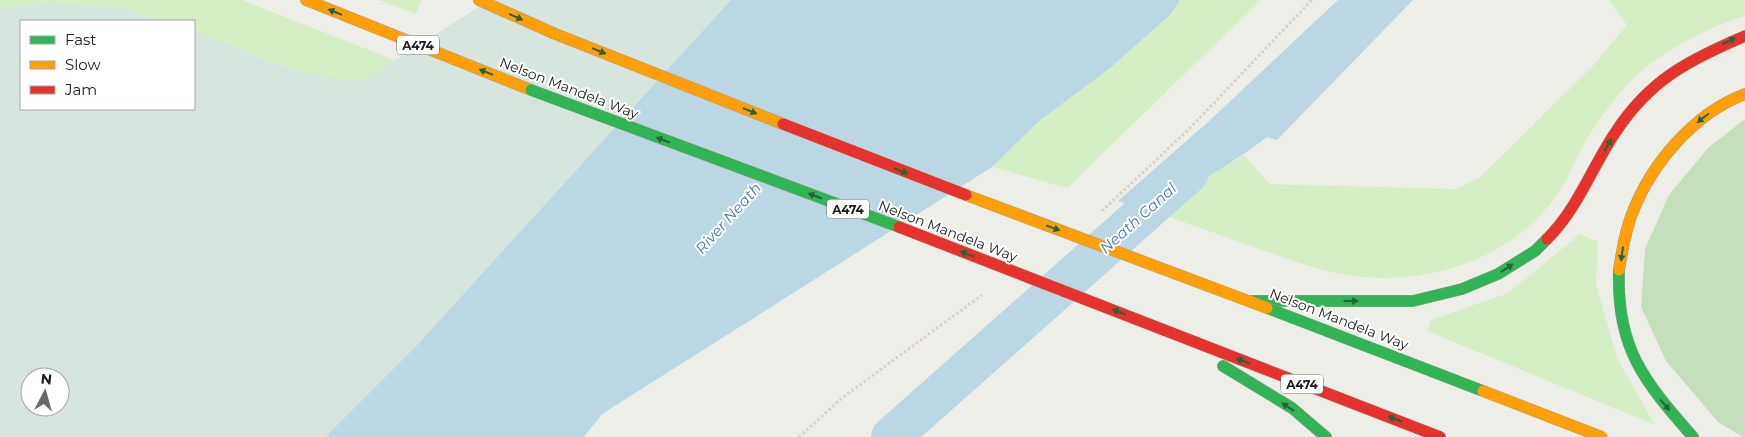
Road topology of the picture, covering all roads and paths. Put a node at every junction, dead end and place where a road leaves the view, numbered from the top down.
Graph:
1 (306, 0) edge
2 (479, 0) edge
3 (1745, 36) edge
4 (1745, 94) edge
5 (1250, 301) junction
6 (1164, 330) junction
7 (1326, 437) edge
8 (1440, 437) edge
9 (1602, 437) edge
10 (1693, 437) edge

6 -> 1 main road, Nelson Mandela Way / A474, bridge
2 -> 5 main road, Nelson Mandela Way, bridge
5 -> 3 main road
4 -> 10 main road
5 - 9 main road, Nelson Mandela Way, bridge
7 -> 6 main road
8 -> 6 main road, Nelson Mandela Way / A474

